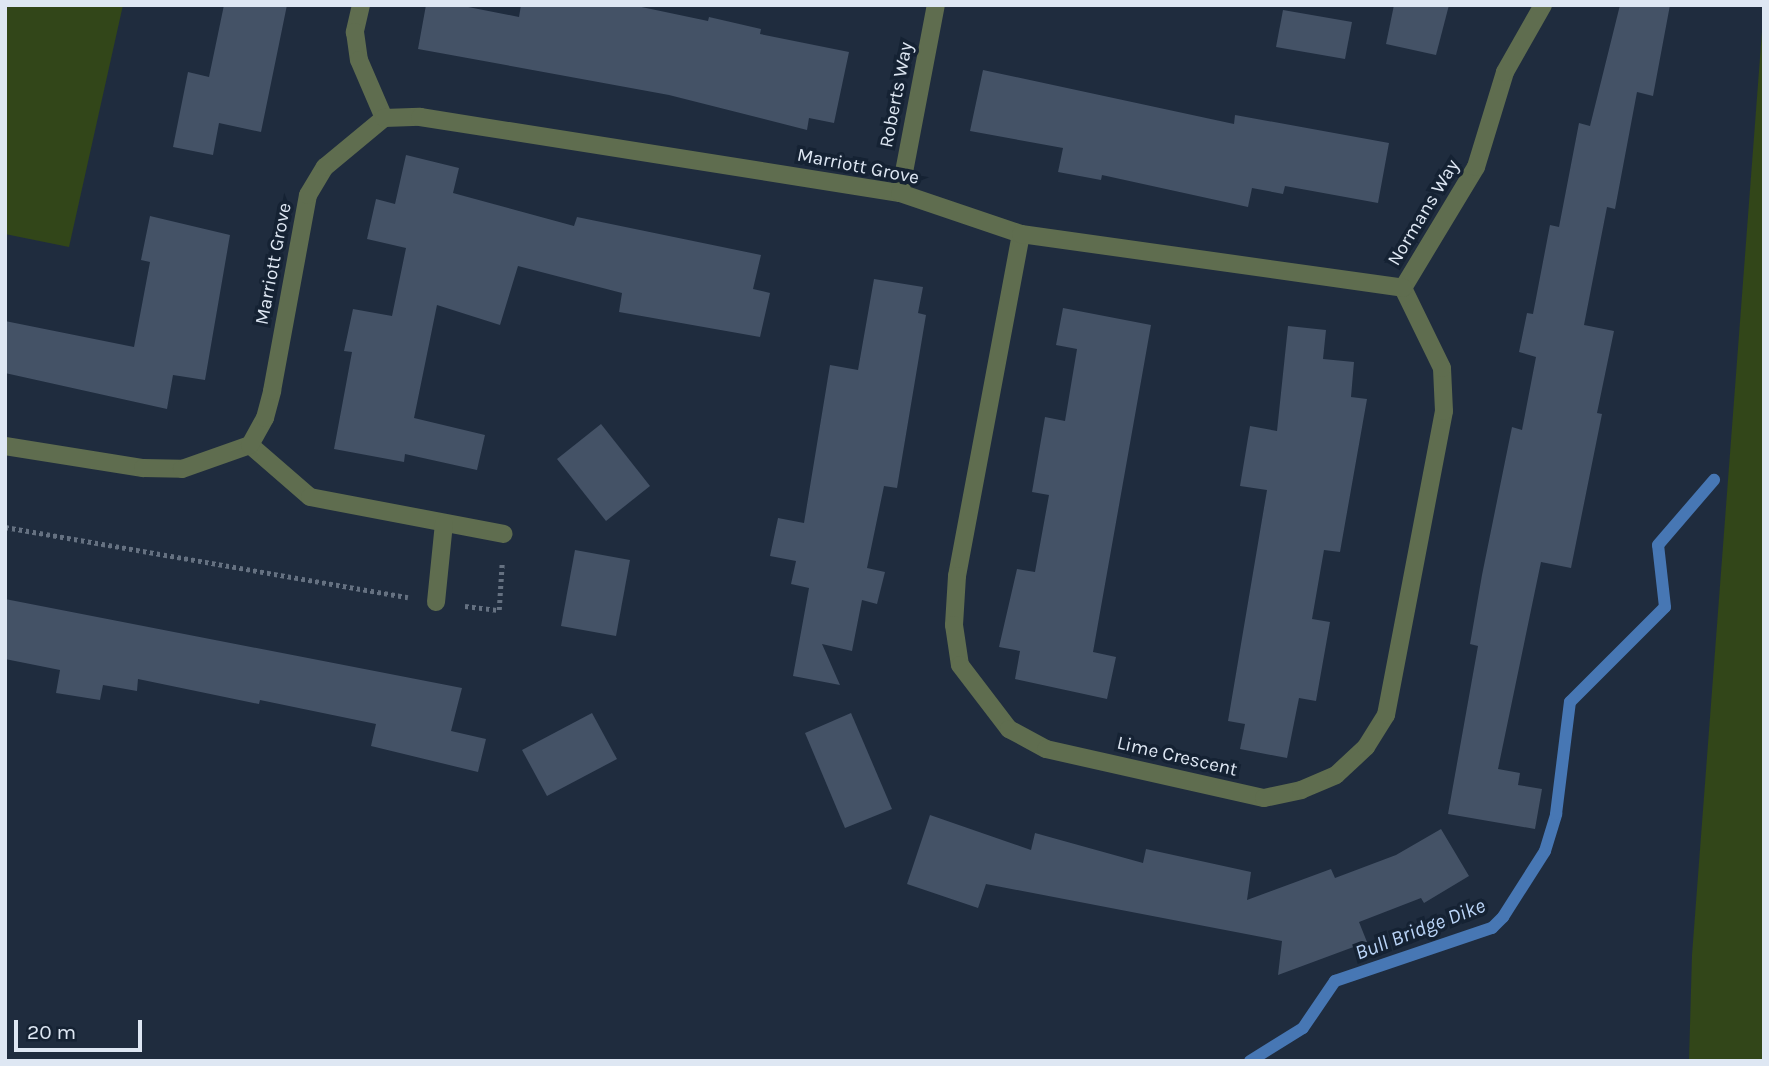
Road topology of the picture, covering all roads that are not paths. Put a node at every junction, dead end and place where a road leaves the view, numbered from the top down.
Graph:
1 (361, 5) edge
2 (936, 5) edge
3 (1543, 5) edge
4 (384, 118) junction
5 (900, 193) junction
6 (1021, 234) junction
7 (1404, 288) junction
8 (250, 445) junction
9 (5, 446) edge
10 (444, 523) junction
11 (504, 534) road end
12 (436, 602) road end

1 - 4 street
2 - 5 street, Roberts Way
3 - 7 street, Normans Way
4 - 5 street, Marriott Grove
4 - 8 street, Marriott Grove
5 - 6 street, Marriott Grove
6 - 7 street, Marriott Grove
6 - 7 street, Lime Crescent
8 - 9 street
8 - 10 street
10 - 11 street
10 - 12 street

